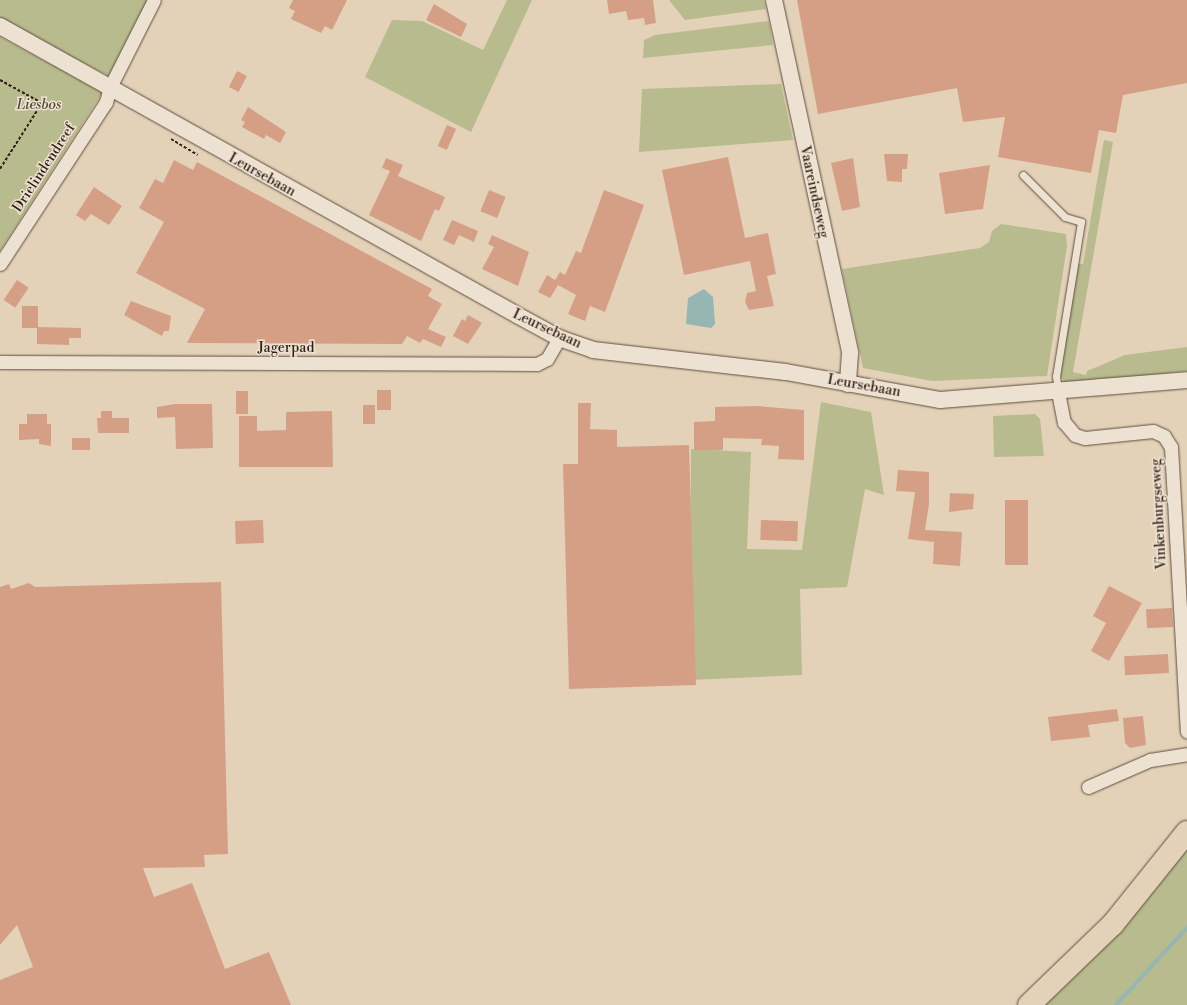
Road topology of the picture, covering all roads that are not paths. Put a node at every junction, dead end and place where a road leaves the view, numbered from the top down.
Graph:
1 (154, 0) edge
2 (774, 0) edge
3 (0, 26) edge
4 (110, 87) junction
5 (1023, 174) dead end
6 (0, 264) edge
7 (559, 338) junction
8 (0, 362) edge
9 (1187, 380) edge
10 (848, 384) junction
11 (1058, 392) junction
12 (1187, 732) edge
13 (1187, 754) edge
14 (1088, 787) dead end
15 (1187, 832) edge
16 (1029, 1005) edge

1 - 4 street, Drielindendreef
2 - 10 street, Vaareindseweg
3 - 4 street, Leursebaan
4 - 6 street, Drielindendreef
4 - 7 street, Leursebaan
5 - 11 lane
7 - 8 street, Jagerpad
7 - 10 street, Leursebaan
9 - 11 street, Leursebaan
10 - 11 street, Leursebaan
11 - 12 street, Vinkenburgseweg
13 - 14 street
15 - 16 highway

